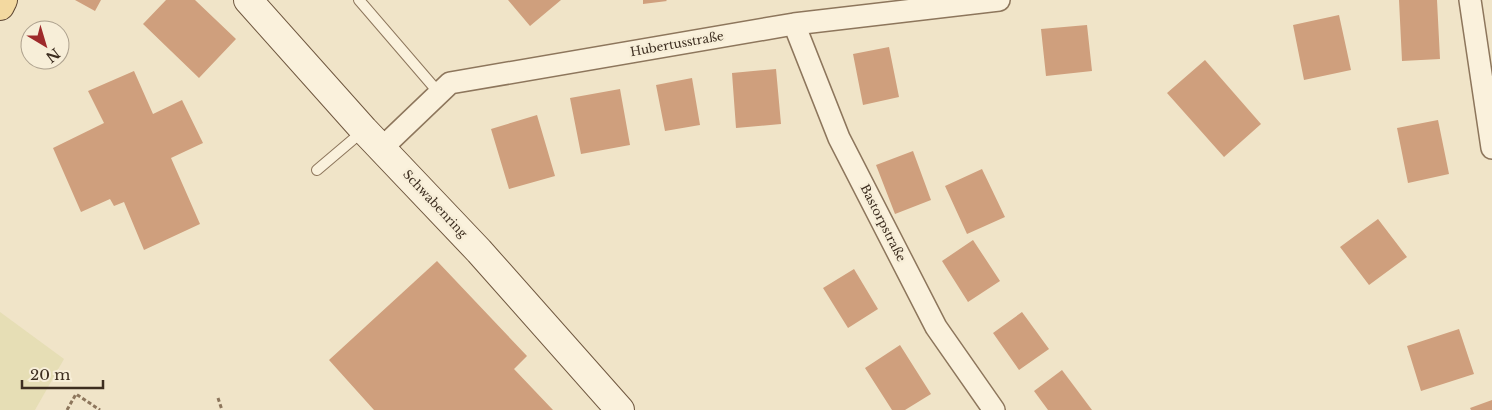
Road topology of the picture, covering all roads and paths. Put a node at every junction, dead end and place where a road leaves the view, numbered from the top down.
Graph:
1 (4, 0) edge
2 (248, 0) edge
3 (359, 0) edge
4 (999, 0) edge
5 (1470, 0) edge
6 (0, 6) edge
7 (794, 24) junction
8 (439, 93) junction
9 (373, 139) junction
10 (1492, 148) edge
11 (317, 170) dead end
12 (218, 398) dead end
13 (67, 410) edge
14 (100, 410) edge
15 (222, 410) edge
16 (620, 410) edge
17 (994, 410) edge

1 - 6 main road
2 - 9 street, Schwabenring
3 - 8 lane
4 - 7 street, Hubertusstraße
5 - 10 street
7 - 8 street, Hubertusstraße
7 - 17 street, Bastorpstraße
8 - 9 street, Hubertusstraße
9 - 11 lane
9 - 16 street, Schwabenring
12 - 15 path
13 - 14 path

